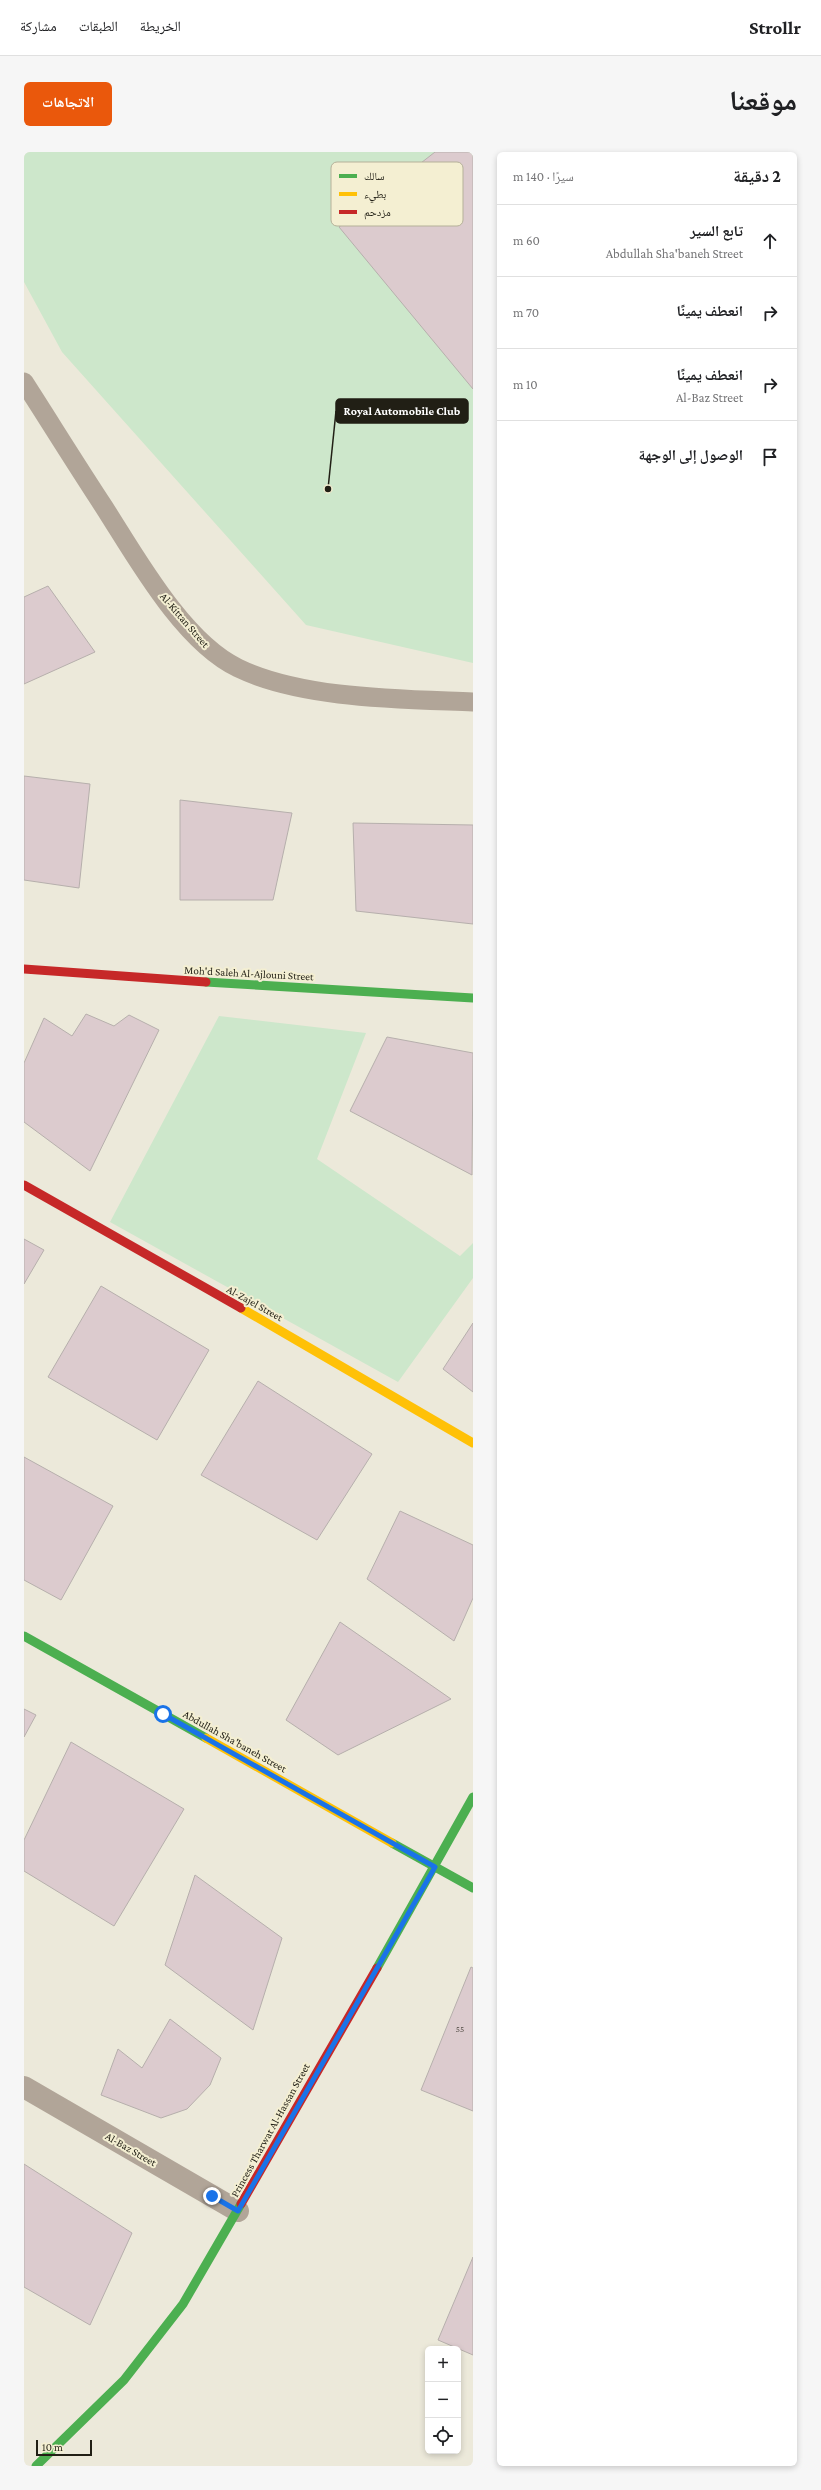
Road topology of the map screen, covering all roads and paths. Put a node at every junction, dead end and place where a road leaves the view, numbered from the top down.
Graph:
1 (24, 382) edge
2 (473, 702) edge
3 (24, 969) edge
4 (473, 998) edge
5 (24, 1185) edge
6 (473, 1443) edge
7 (24, 1636) edge
8 (473, 1797) edge
9 (435, 1867) junction
10 (473, 1888) edge
11 (24, 2087) edge
12 (238, 2211) junction
13 (36, 2466) edge

1 - 2 lane, Al-Kittan Street
3 - 4 street, Moh'd Saleh Al-Ajlouni Street
5 - 6 street, Al-Zajel Street
7 - 9 street, Abdullah Sha'baneh Street
8 - 9 street, Princess Tharwat Al-Hassan Street
9 - 10 street, Abdullah Sha'baneh Street
9 - 12 street, Princess Tharwat Al-Hassan Street
11 - 12 street, Al-Baz Street
12 - 13 street, Princess Tharwat Al-Hassan Street

